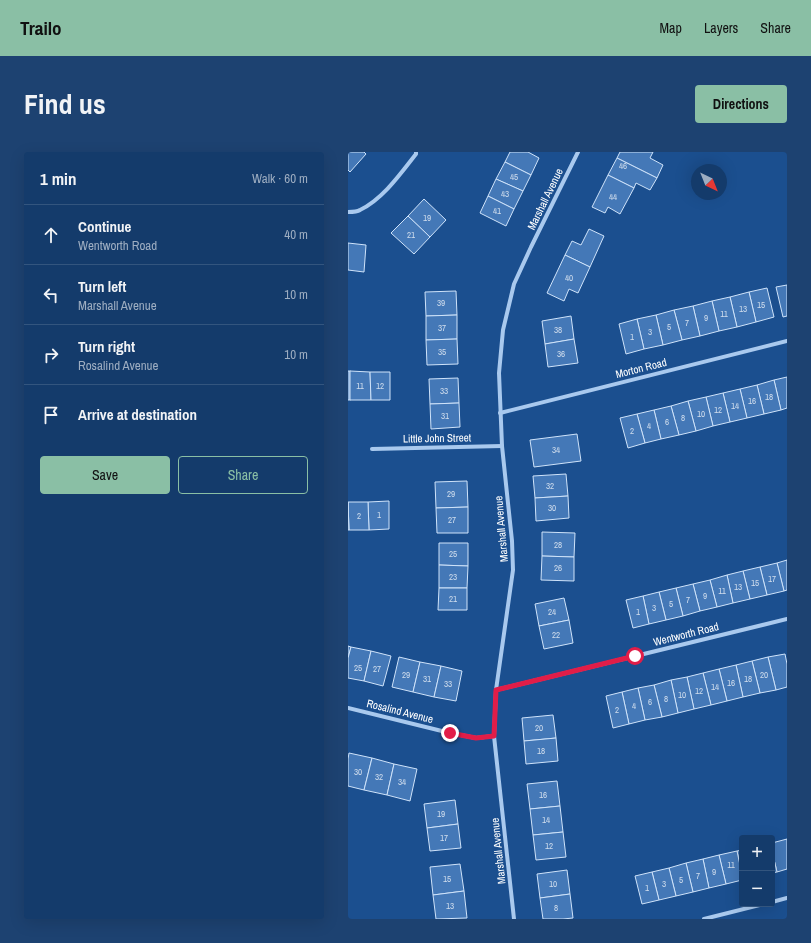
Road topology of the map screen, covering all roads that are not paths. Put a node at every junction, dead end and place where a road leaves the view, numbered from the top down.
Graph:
1 (416, 152) edge
2 (578, 152) edge
3 (348, 212) edge
4 (787, 341) edge
5 (500, 412) junction
6 (502, 446) junction
7 (372, 449) dead end
8 (787, 619) edge
9 (496, 690) junction
10 (348, 708) edge
11 (494, 736) junction
12 (787, 898) edge
13 (775, 901) edge
14 (752, 907) edge
15 (514, 919) edge
16 (704, 919) edge

1 - 3 street
2 - 5 street, Marshall Avenue
4 - 5 street, Morton Road
5 - 6 street, Marshall Avenue
6 - 7 street, Little John Street
6 - 9 street, Marshall Avenue
8 - 9 street, Wentworth Road
9 - 11 street, Marshall Avenue
10 - 11 street, Rosalind Avenue
11 - 15 street, Marshall Avenue
12 - 13 street
14 - 16 street

